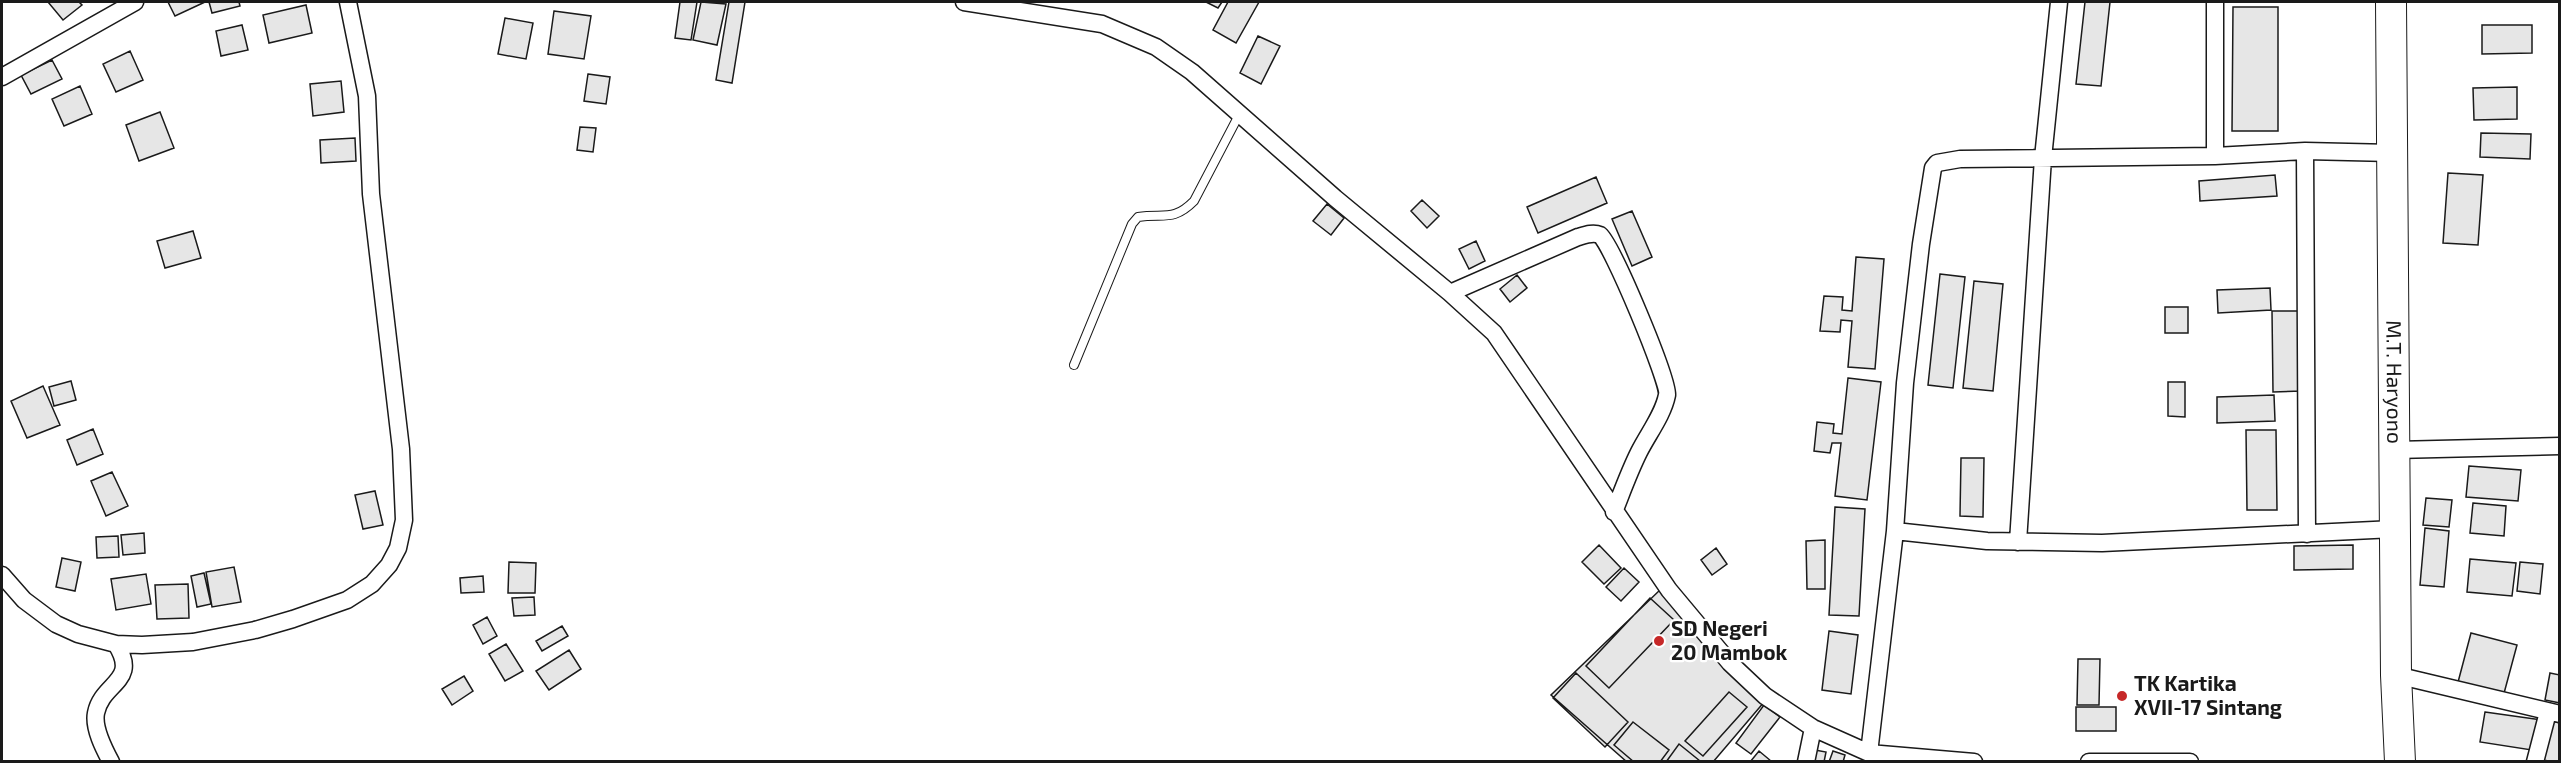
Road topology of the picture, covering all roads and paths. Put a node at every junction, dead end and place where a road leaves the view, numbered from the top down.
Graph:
1 (135, 2) edge
2 (348, 2) edge
3 (964, 2) edge
4 (2059, 2) edge
5 (2215, 2) edge
6 (2391, 2) edge
7 (2, 77) edge
8 (1240, 112) junction
9 (2305, 151) junction
10 (2392, 153) junction
11 (2215, 156) junction
12 (2043, 158) junction
13 (1450, 292) junction
14 (1074, 365) dead end
15 (2559, 446) edge
16 (2395, 450) junction
17 (1614, 512) junction
18 (2394, 529) junction
19 (1895, 531) junction
20 (2307, 534) junction
21 (2018, 542) junction
22 (2, 575) edge
23 (116, 644) junction
24 (2396, 675) junction
25 (2554, 713) edge
26 (1813, 728) junction
27 (1869, 753) junction
28 (111, 762) edge
29 (1806, 762) edge
30 (1974, 762) edge
31 (2090, 762) edge
32 (2190, 762) edge
33 (2400, 762) edge
34 (2535, 762) edge

1 - 7 street
2 - 23 street
3 - 8 street
4 - 12 street
5 - 11 street
6 - 10 highway, M.T. Haryono
8 - 13 street
8 - 14 lane
9 - 10 street
9 - 11 street
9 - 20 street
10 - 16 highway, M.T. Haryono
11 - 12 street
12 - 19 street
12 - 21 street
13 - 17 street
13 - 17 street
15 - 16 street
16 - 18 highway, M.T. Haryono
17 - 26 street
18 - 20 street
18 - 24 highway, M.T. Haryono
19 - 21 street
19 - 27 street
20 - 21 street
22 - 23 street
23 - 28 street
24 - 25 street
24 - 33 highway, M.T. Haryono
25 - 34 street
26 - 27 street
26 - 29 street
27 - 30 street
31 - 32 street

